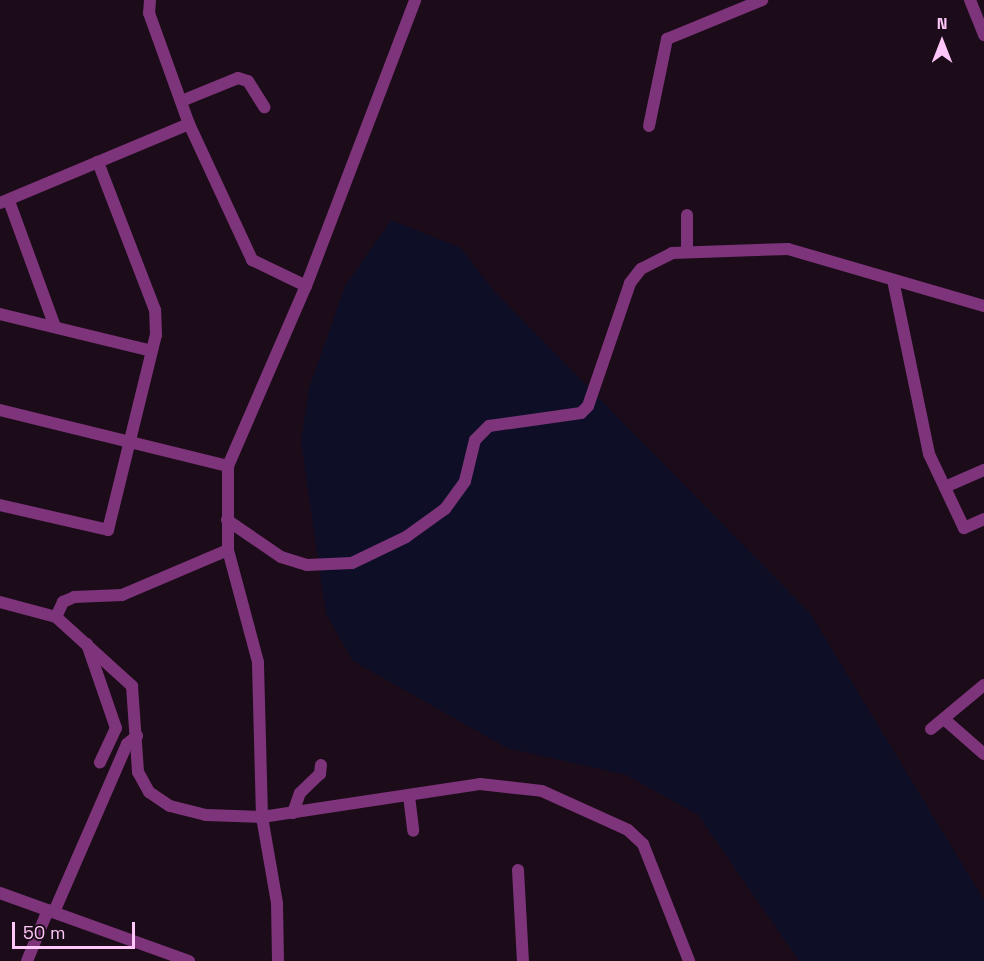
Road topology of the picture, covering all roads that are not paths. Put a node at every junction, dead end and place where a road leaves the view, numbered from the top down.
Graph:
1 (150, 0) edge
2 (415, 0) edge
3 (762, 0) edge
4 (970, 0) edge
5 (984, 35) edge
6 (184, 100) junction
7 (264, 107) dead end
8 (189, 124) junction
9 (649, 126) dead end
10 (99, 162) junction
11 (4, 202) edge
12 (687, 215) dead end
13 (687, 250) junction
14 (893, 280) junction
15 (306, 286) junction
16 (984, 306) edge
17 (0, 314) edge
18 (55, 327) junction
19 (152, 351) junction
20 (0, 410) edge
21 (129, 442) junction
22 (228, 466) junction
23 (984, 470) edge
24 (945, 488) junction
25 (0, 505) edge
26 (984, 519) edge
27 (227, 520) junction
28 (228, 550) junction
29 (0, 602) edge
30 (56, 617) junction
31 (86, 643) junction
32 (984, 685) edge
33 (944, 718) junction
34 (931, 729) dead end
35 (137, 736) junction
36 (984, 753) edge
37 (100, 762) dead end
38 (321, 765) dead end
39 (410, 796) junction
40 (292, 813) junction
41 (262, 817) junction
42 (413, 831) dead end
43 (518, 870) dead end
44 (0, 892) edge
45 (51, 911) junction
46 (27, 961) edge
47 (189, 961) edge
48 (278, 961) edge
49 (523, 961) edge
50 (689, 961) edge

1 - 6 street
2 - 15 street
3 - 9 street
4 - 5 street
6 - 7 street
6 - 8 street
8 - 10 street
8 - 15 street
10 - 11 street
10 - 19 street
11 - 18 street
12 - 13 street
13 - 14 street
13 - 27 street
14 - 16 street
14 - 24 street
15 - 22 street
17 - 18 street
18 - 19 street
19 - 21 street
20 - 21 street
21 - 22 street
21 - 25 street
22 - 27 street
23 - 24 street
24 - 26 street
27 - 28 street
28 - 30 street
28 - 41 street
29 - 30 street
30 - 31 street
31 - 35 street
31 - 37 street
32 - 33 street
33 - 34 street
33 - 36 street
35 - 41 street
35 - 45 street
38 - 40 street
39 - 40 street
39 - 42 street
39 - 50 street
40 - 41 street
41 - 48 street
43 - 49 street
44 - 45 street
45 - 46 street
45 - 47 street

